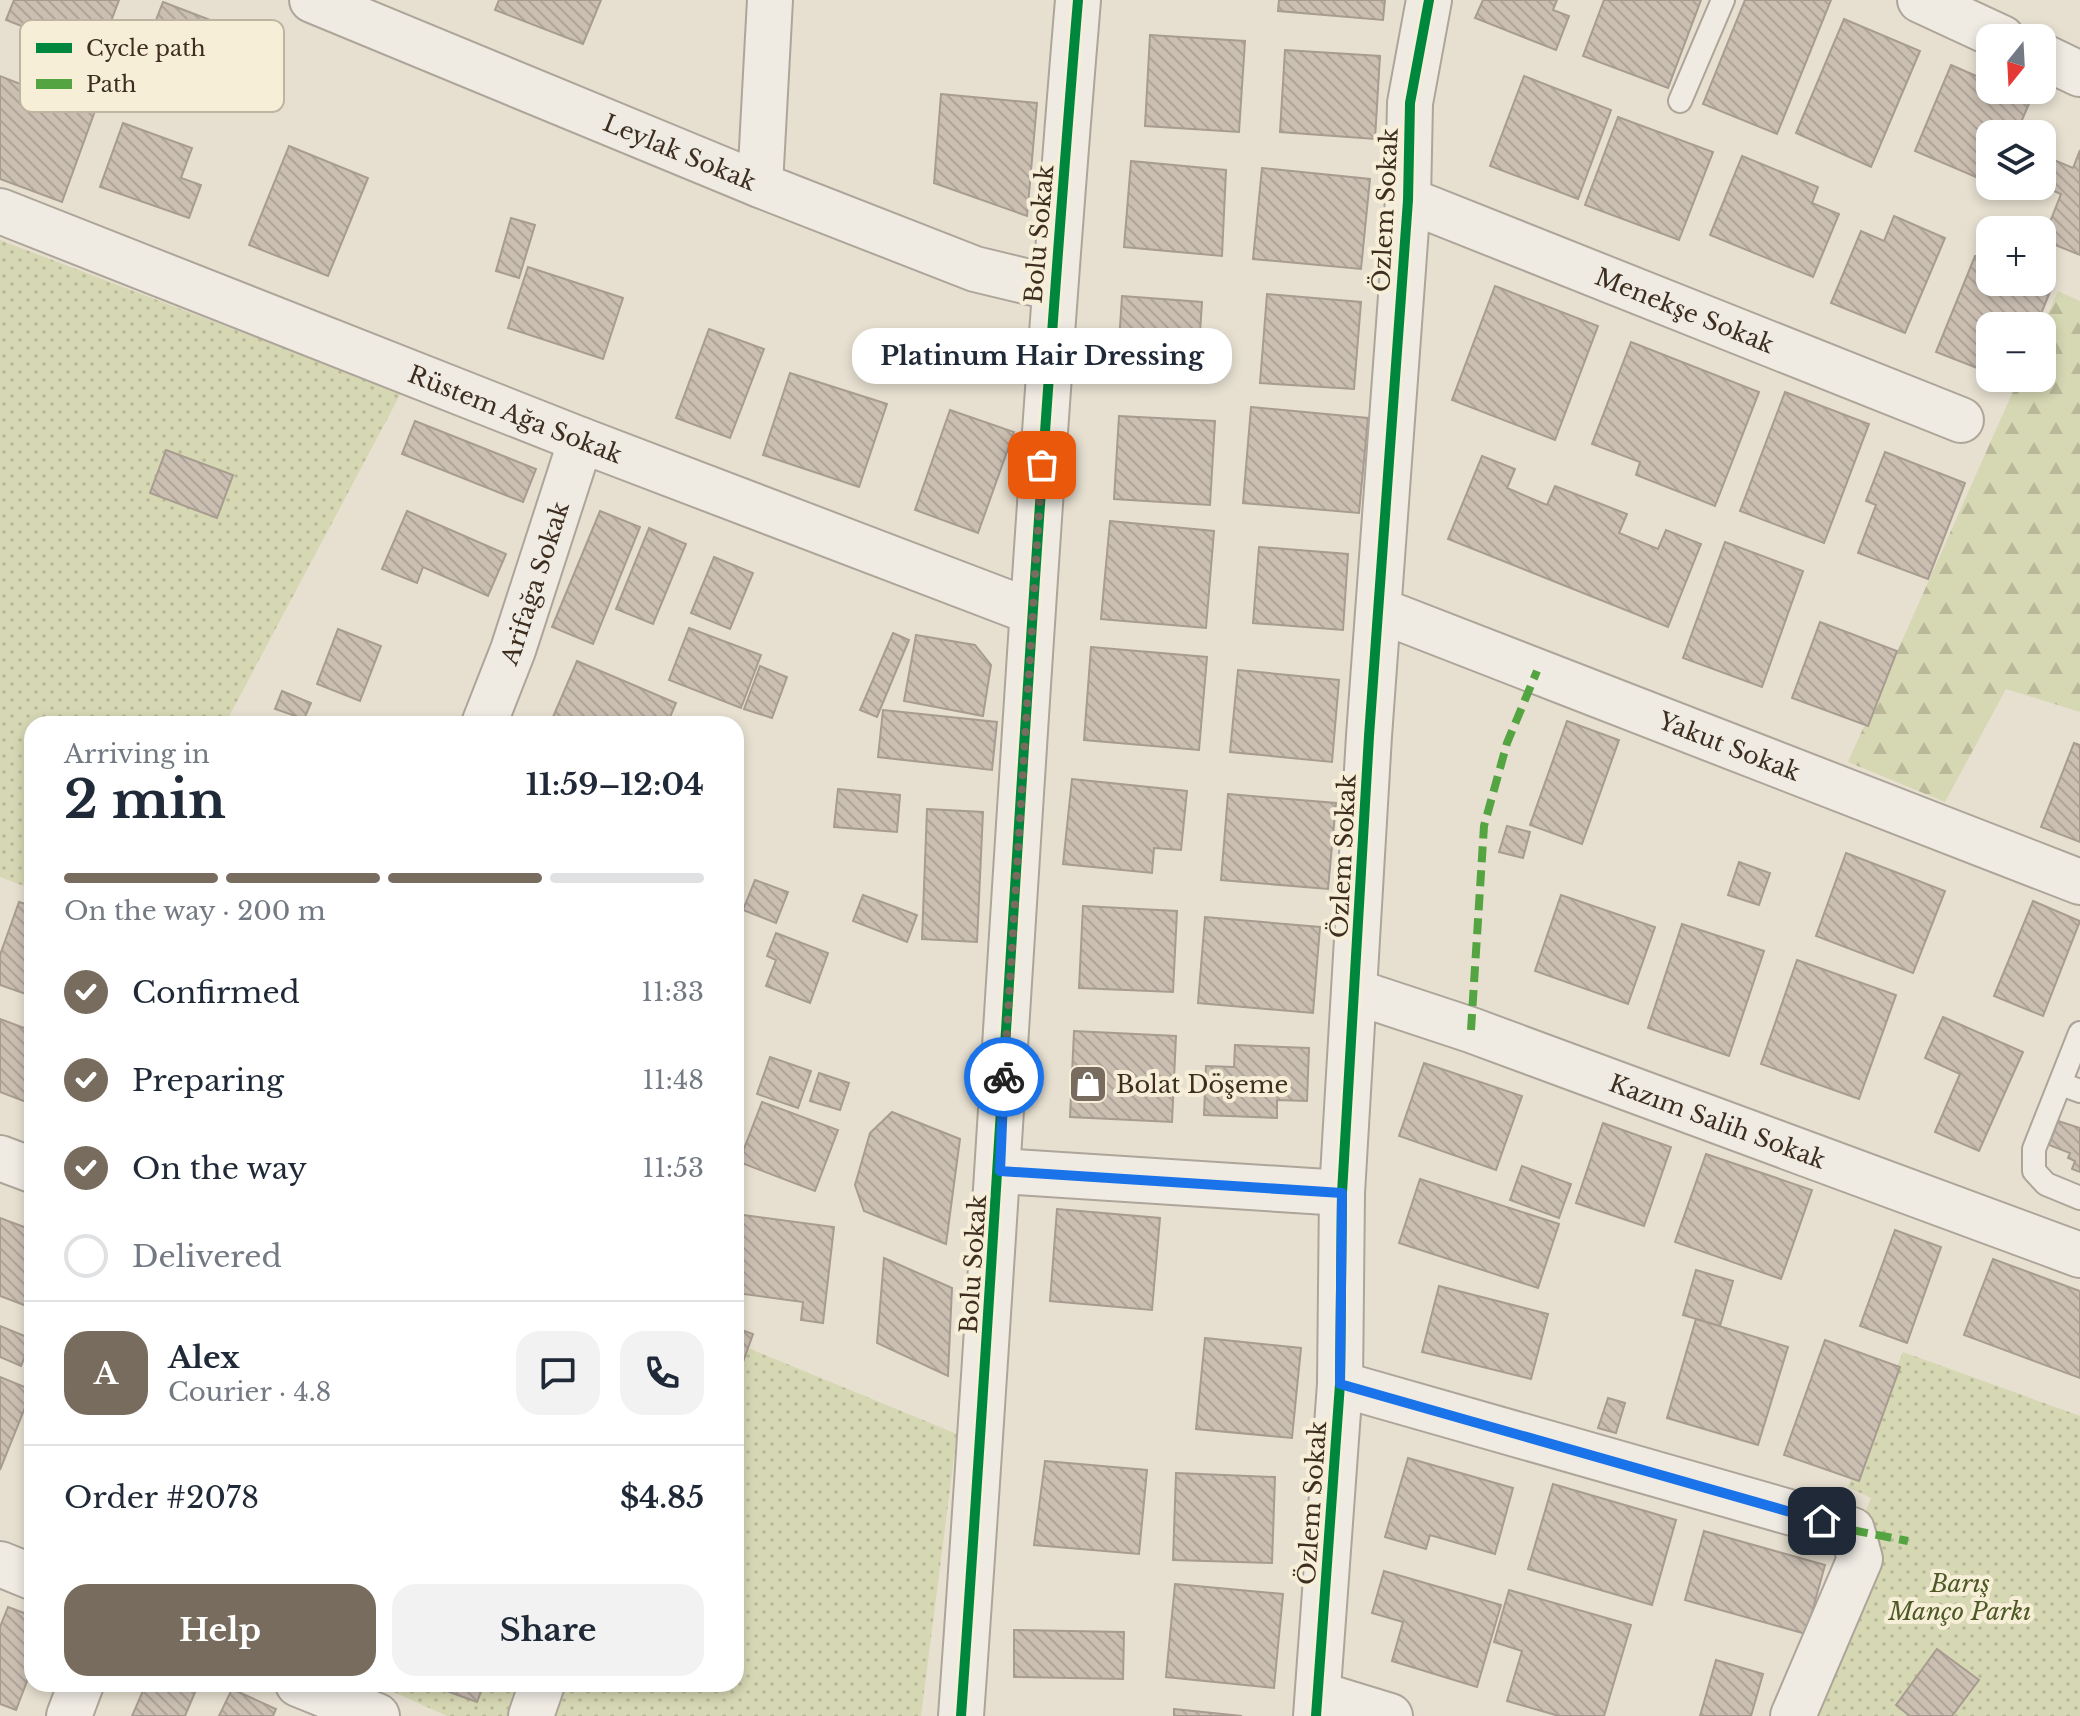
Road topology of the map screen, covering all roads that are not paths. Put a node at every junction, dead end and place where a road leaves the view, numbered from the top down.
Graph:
1 (770, 0) edge
2 (1078, 0) edge
3 (1429, 0) edge
4 (1723, 0) edge
5 (1920, 0) edge
6 (317, 1) edge
7 (1976, 26) edge
8 (2056, 63) edge
9 (2080, 74) edge
10 (1680, 101) dead end
11 (760, 185) junction
12 (1408, 200) junction
13 (0, 211) edge
14 (1054, 288) junction
15 (1961, 420) dead end
16 (581, 440) junction
17 (1379, 610) junction
18 (1032, 612) junction
19 (487, 716) edge
20 (2080, 882) edge
21 (1356, 992) junction
22 (2080, 1033) edge
23 (2075, 1064) edge
24 (2070, 1087) edge
25 (0, 1158) edge
26 (24, 1167) edge
27 (1000, 1171) junction
28 (1342, 1193) junction
29 (2080, 1198) edge
30 (2080, 1255) edge
31 (1340, 1384) junction
32 (0, 1564) edge
33 (24, 1574) edge
34 (78, 1692) edge
35 (318, 1692) edge
36 (539, 1692) edge
37 (1317, 1705) edge
38 (69, 1716) edge
39 (377, 1716) edge
40 (531, 1716) edge
41 (961, 1716) edge
42 (1390, 1716) edge
43 (1793, 1716) edge

1 - 11 street
2 - 14 street, Bolu Sokak
3 - 12 street, Özlem Sokak
4 - 10 lane
5 - 7 street
6 - 11 street, Leylak Sokak
8 - 9 street
11 - 14 street, Leylak Sokak
12 - 15 street, Menekşe Sokak
12 - 17 street, Özlem Sokak
13 - 16 street, Rüstem Ağa Sokak
14 - 18 street, Bolu Sokak
16 - 18 street, Rüstem Ağa Sokak
16 - 19 street, Arifağa Sokak
17 - 20 street, Yakut Sokak
17 - 21 street, Özlem Sokak
18 - 27 street, Bolu Sokak
21 - 28 street, Özlem Sokak
21 - 30 street, Kazım Salih Sokak
22 - 23 lane
23 - 24 lane
24 - 29 lane
25 - 26 street
27 - 28 street
27 - 41 street, Bolu Sokak
28 - 31 street, Özlem Sokak
31 - 37 street, Özlem Sokak
31 - 43 street
32 - 33 street
34 - 38 street
35 - 39 street
36 - 40 street
37 - 42 street

